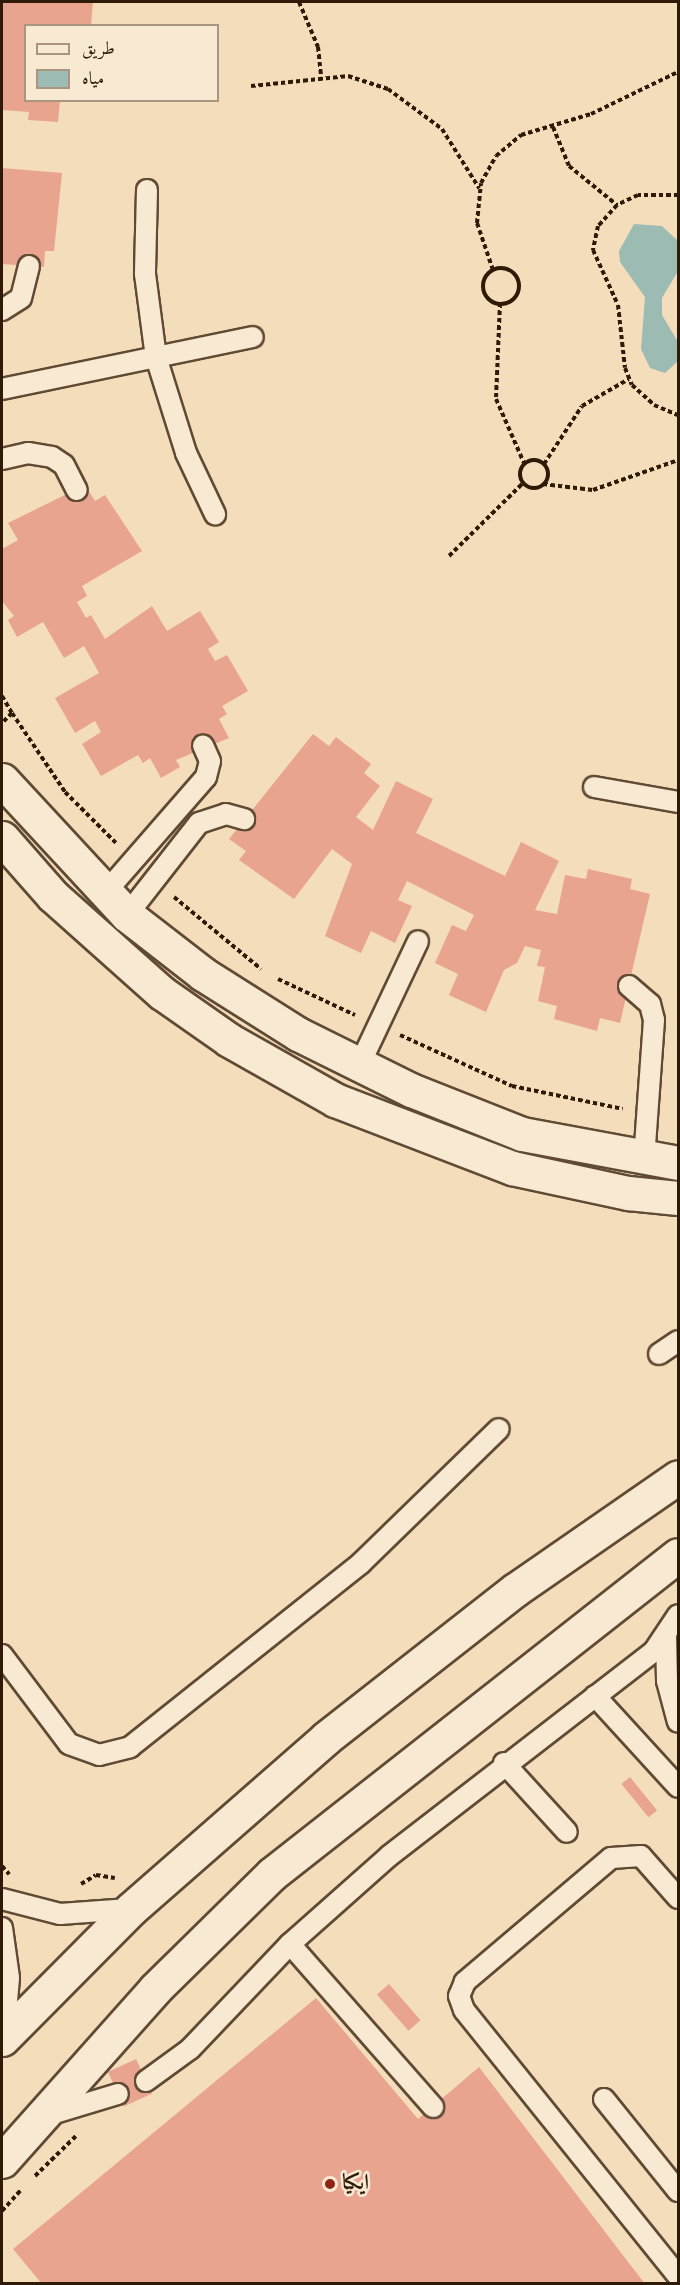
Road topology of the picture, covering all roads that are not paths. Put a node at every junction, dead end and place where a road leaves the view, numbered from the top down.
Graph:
1 (147, 190) dead end
2 (29, 266) dead end
3 (2, 310) edge
4 (253, 337) dead end
5 (156, 357) junction
6 (2, 389) edge
7 (2, 459) edge
8 (77, 490) dead end
9 (215, 514) dead end
10 (203, 745) dead end
11 (2, 780) edge
12 (594, 787) dead end
13 (678, 802) edge
14 (33, 819) junction
15 (244, 819) dead end
16 (4, 841) edge
17 (116, 904) junction
18 (418, 941) dead end
19 (629, 986) dead end
20 (358, 1066) junction
21 (522, 1134) junction
22 (644, 1160) junction
23 (678, 1163) edge
24 (512, 1168) junction
25 (678, 1198) edge
26 (678, 1341) edge
27 (659, 1354) dead end
28 (499, 1429) dead end
29 (678, 1477) edge
30 (678, 1555) edge
31 (678, 1615) edge
32 (666, 1636) junction
33 (2, 1655) edge
34 (595, 1695) junction
35 (678, 1722) edge
36 (504, 1764) junction
37 (678, 1787) edge
38 (567, 1832) dead end
39 (678, 1898) edge
40 (2, 1899) edge
41 (135, 1905) junction
42 (2, 1928) edge
43 (290, 1944) junction
44 (3, 2037) edge
45 (146, 2081) dead end
46 (112, 2096) road end
47 (604, 2100) dead end
48 (433, 2107) dead end
49 (42, 2117) junction
50 (2, 2161) edge
51 (678, 2191) edge
52 (678, 2276) edge

1 - 5 lane
2 - 3 lane
4 - 5 lane
5 - 6 lane
5 - 9 lane
7 - 8 lane
10 - 17 lane
11 - 14 street
12 - 13 lane
14 - 16 street
14 - 17 street
15 - 17 lane
16 - 24 street
17 - 20 street
18 - 20 lane
19 - 22 lane
20 - 21 street
21 - 22 street
21 - 24 street
22 - 23 street
24 - 25 street
26 - 27 lane
28 - 33 lane
29 - 41 street
30 - 49 street
31 - 32 lane
32 - 34 lane
32 - 35 lane
34 - 36 lane
34 - 37 lane
36 - 38 lane
36 - 43 lane
39 - 52 lane
40 - 41 lane
41 - 44 street
42 - 44 lane
43 - 45 lane
43 - 48 lane
46 - 49 lane
47 - 51 lane
49 - 50 street

